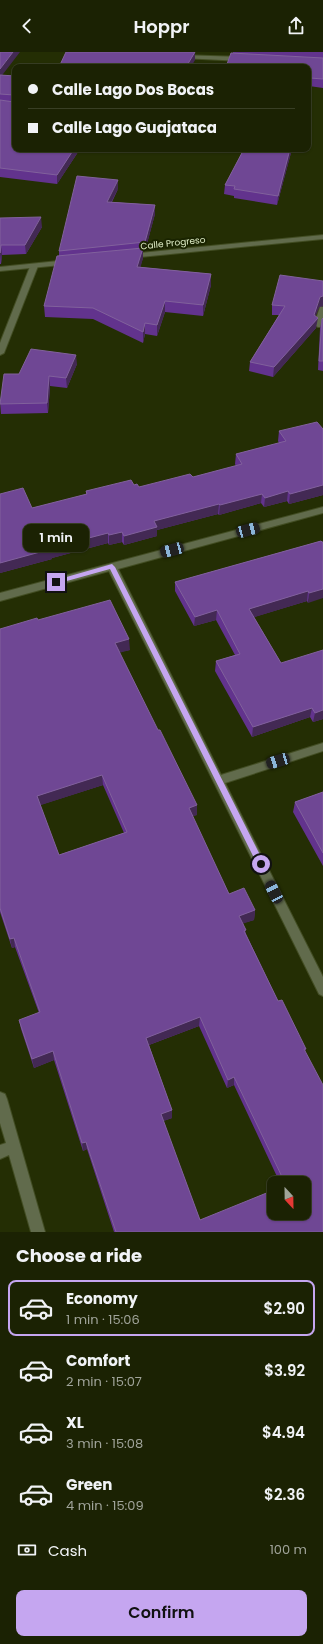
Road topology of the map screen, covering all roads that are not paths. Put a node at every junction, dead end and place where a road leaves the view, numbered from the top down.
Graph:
1 (176, 55) edge
2 (253, 59) edge
3 (323, 237) edge
4 (120, 257) edge
5 (73, 262) edge
6 (34, 266) junction
7 (0, 269) edge
8 (323, 309) edge
9 (318, 325) edge
10 (0, 353) edge
11 (323, 510) edge
12 (112, 567) junction
13 (0, 597) edge
14 (323, 747) edge
15 (219, 780) junction
16 (323, 990) edge
17 (0, 1099) edge
18 (14, 1146) junction
19 (0, 1152) edge
20 (38, 1232) edge

1 - 2 street
3 - 4 street, Calle Progreso
5 - 6 street
6 - 7 street
6 - 10 street
8 - 9 street
11 - 12 street
12 - 13 street
12 - 15 street
14 - 15 street
15 - 16 street
17 - 18 street
18 - 19 street
18 - 20 street

